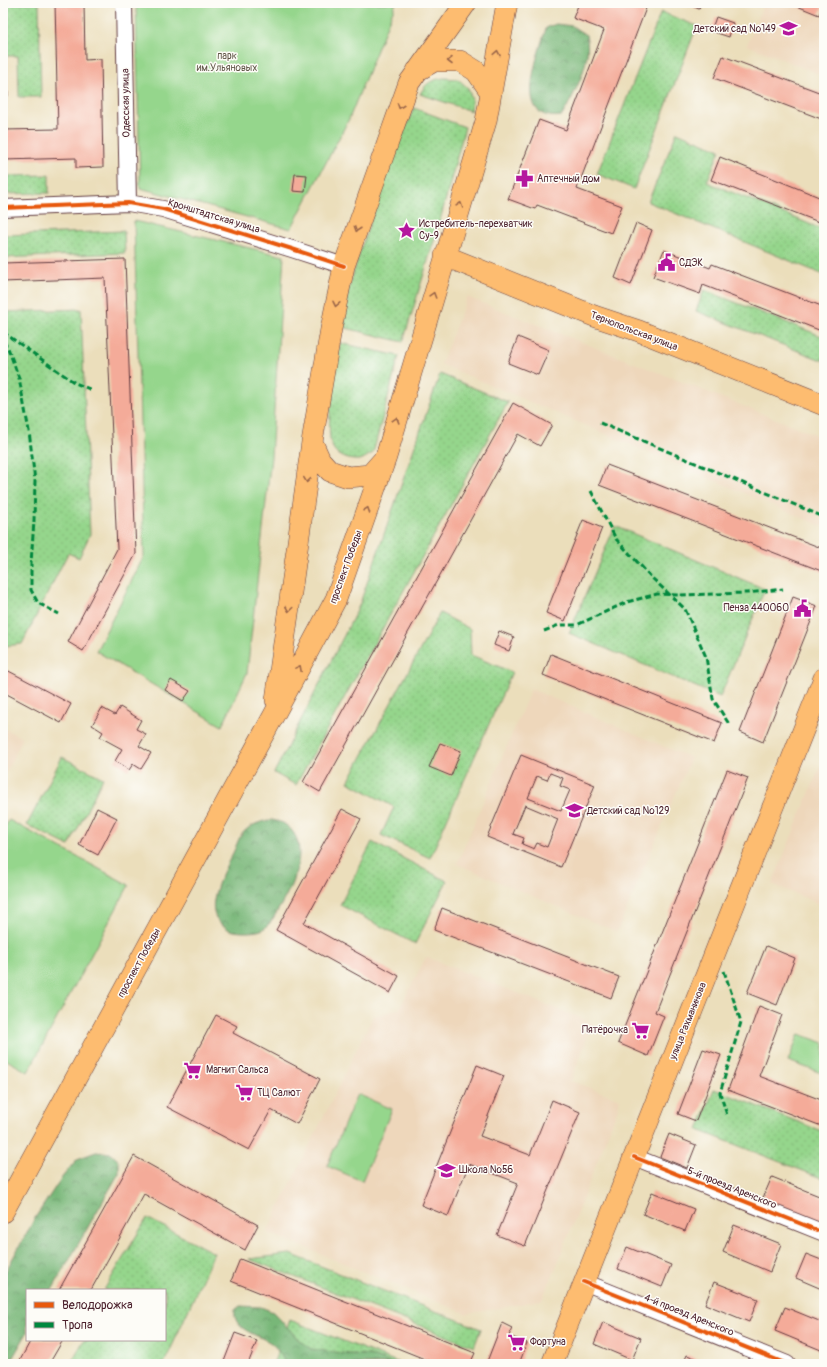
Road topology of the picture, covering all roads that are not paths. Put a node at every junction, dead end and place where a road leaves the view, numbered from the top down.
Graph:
1 (124, 3) edge
2 (466, 3) edge
3 (506, 3) edge
4 (417, 71) junction
5 (490, 91) junction
6 (128, 203) junction
7 (3, 208) edge
8 (445, 256) junction
9 (344, 266) junction
10 (824, 405) edge
11 (312, 442) junction
12 (386, 458) junction
13 (824, 678) edge
14 (274, 715) junction
15 (634, 1157) junction
16 (3, 1212) edge
17 (824, 1233) edge
18 (584, 1282) junction
19 (552, 1364) edge
20 (787, 1364) edge

1 - 6 street, Одесская улица
2 - 4 main road
5 -> 3 main road
5 -> 4 main road
4 -> 9 main road, проспект Победы
8 -> 5 main road, проспект Победы
6 - 7 street, Кронштадтская улица
6 - 9 street, Кронштадтская улица
8 - 10 main road, Тернопольская улица
12 -> 8 main road, проспект Победы
9 -> 11 main road, проспект Победы
11 - 12 main road
11 -> 14 main road, проспект Победы
14 -> 12 main road, проспект Победы
13 - 15 main road, улица Рахманинова
14 - 16 main road, проспект Победы
15 - 17 street, 5-й проезд Аренского
15 - 18 main road, улица Рахманинова
18 - 19 main road, улица Рахманинова
18 - 20 street, 4-й проезд Аренского

